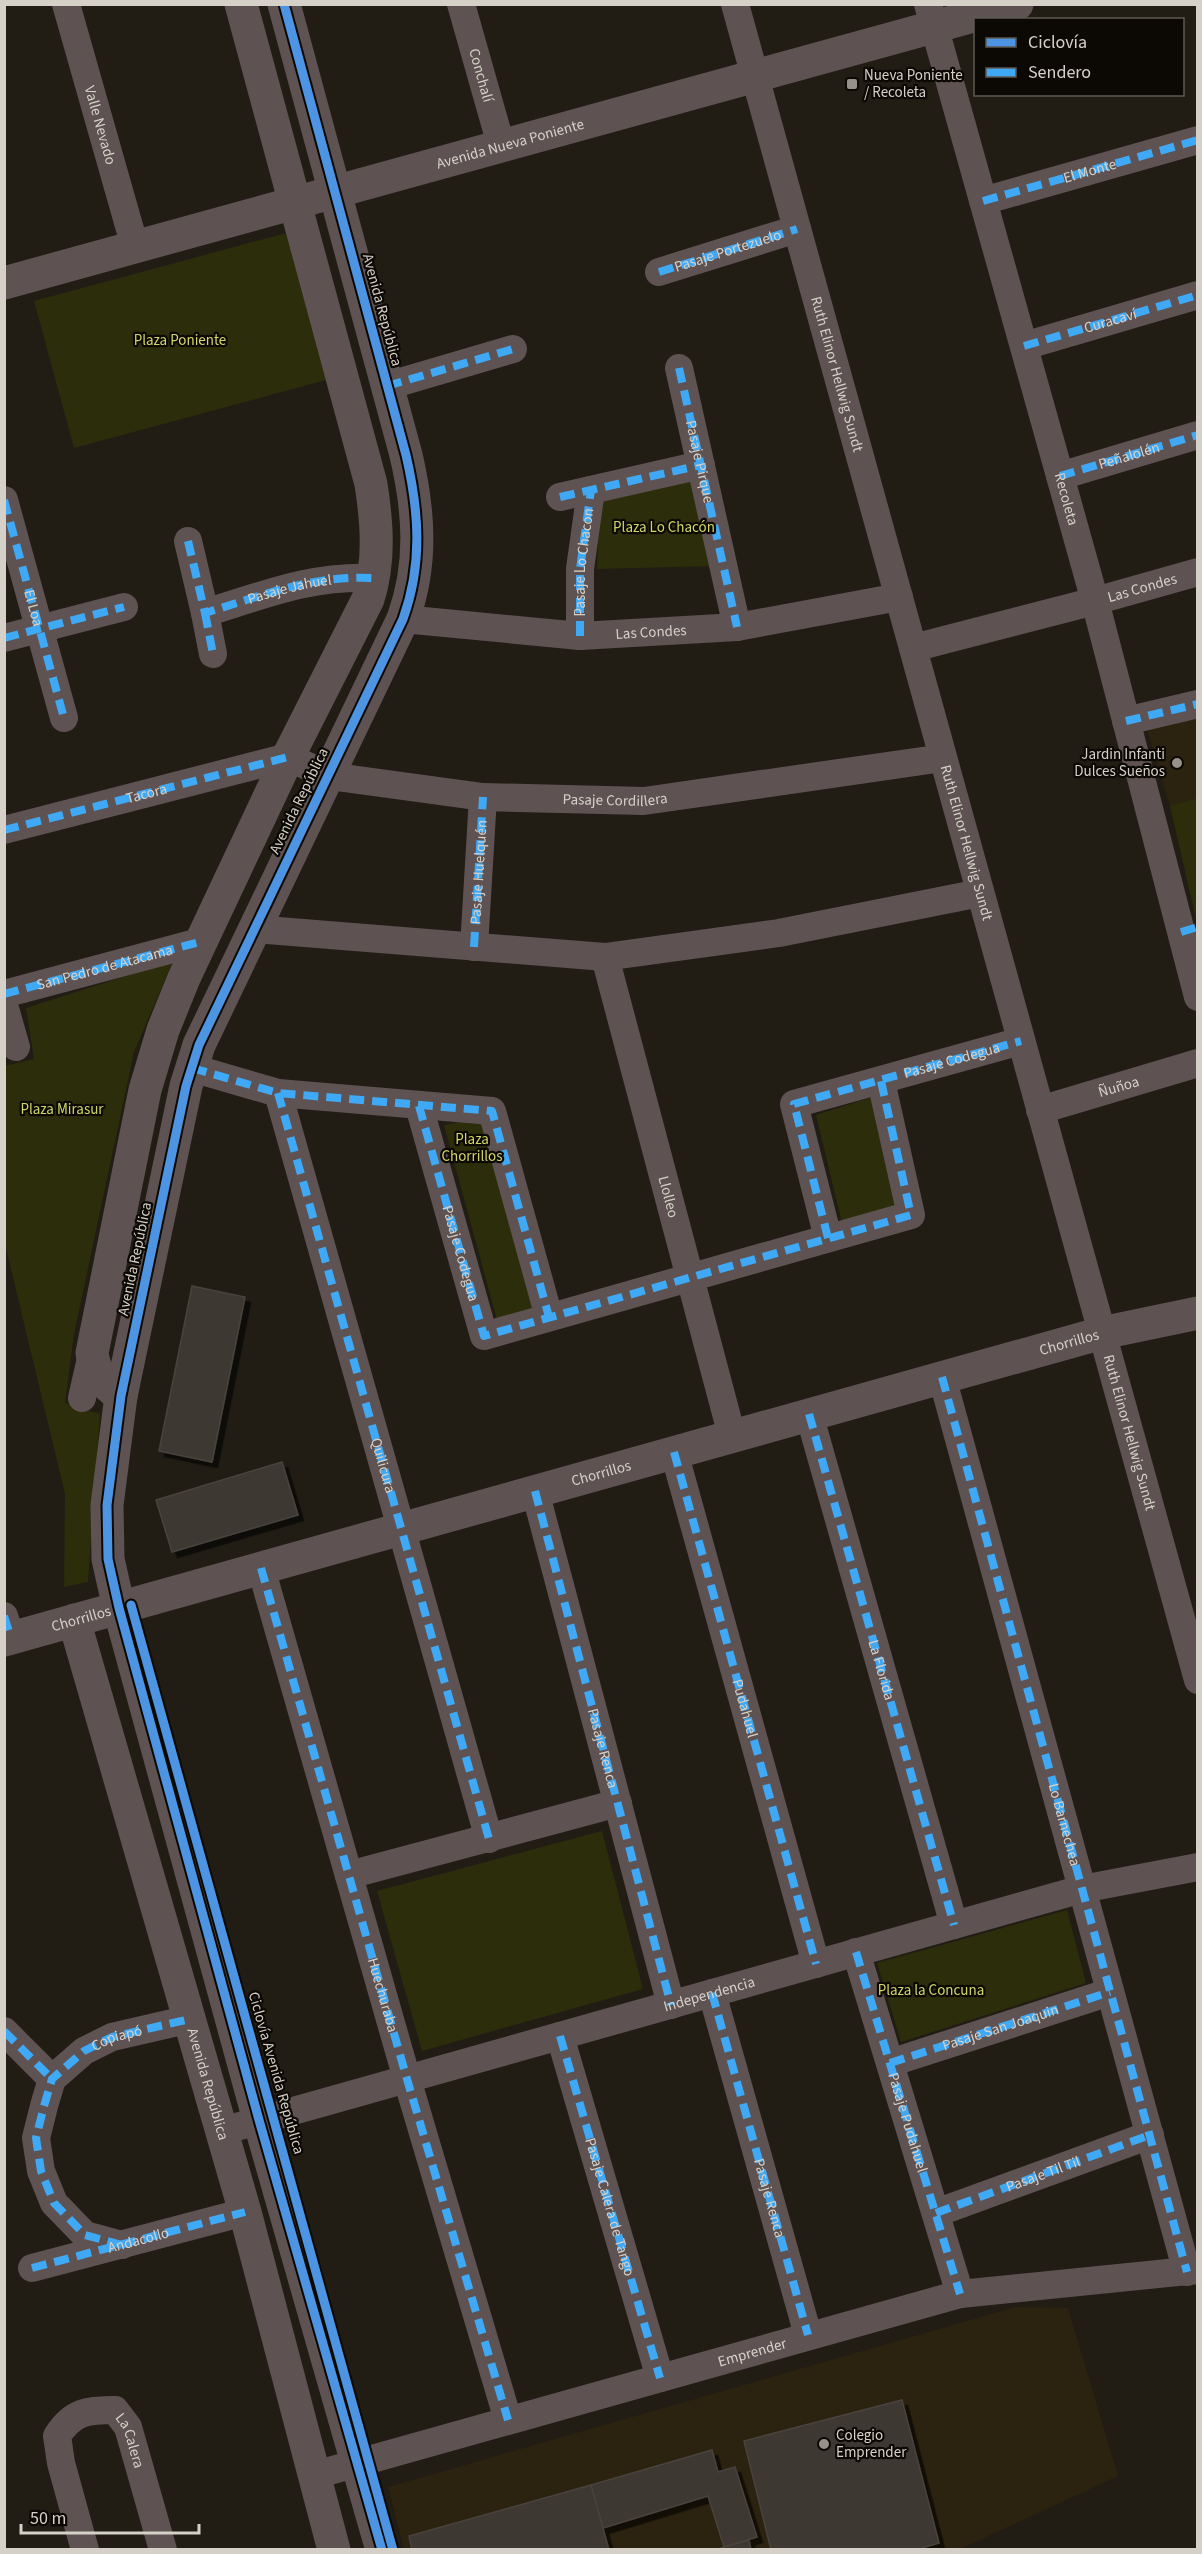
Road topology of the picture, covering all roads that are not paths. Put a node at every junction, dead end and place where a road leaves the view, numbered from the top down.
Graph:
1 (66, 4) edge
2 (241, 4) edge
3 (284, 4) edge
4 (461, 4) edge
5 (735, 4) edge
6 (1017, 4) edge
7 (931, 15) edge
8 (755, 76) junction
9 (1197, 140) edge
10 (501, 145) junction
11 (335, 192) junction
12 (983, 201) junction
13 (296, 203) junction
14 (797, 229) junction
15 (135, 247) junction
16 (658, 272) dead end
17 (4, 284) edge
18 (1197, 295) edge
19 (1024, 346) junction
20 (513, 349) dead end
21 (679, 368) dead end
22 (387, 386) junction
23 (1197, 435) edge
24 (701, 465) junction
25 (1060, 476) junction
26 (591, 490) junction
27 (560, 497) dead end
28 (4, 500) edge
29 (188, 541) dead end
30 (1197, 572) edge
31 (374, 578) junction
32 (899, 597) junction
33 (1095, 601) junction
34 (124, 607) dead end
35 (206, 613) junction
36 (403, 619) junction
37 (737, 627) junction
38 (40, 629) junction
39 (580, 636) junction
40 (4, 638) edge
41 (913, 648) junction
42 (213, 654) dead end
43 (1197, 704) edge
44 (64, 718) dead end
45 (1126, 721) junction
46 (288, 757) junction
47 (943, 758) junction
48 (329, 776) junction
49 (483, 796) junction
50 (4, 830) edge
51 (980, 893) junction
52 (253, 929) junction
53 (1189, 930) edge
54 (203, 941) junction
55 (474, 947) junction
56 (605, 957) junction
57 (4, 994) edge
58 (1197, 997) edge
59 (4, 1005) edge
60 (1021, 1041) junction
61 (16, 1047) dead end
62 (1197, 1063) edge
63 (192, 1068) junction
64 (881, 1081) junction
65 (278, 1093) junction
66 (419, 1106) junction
67 (1040, 1110) junction
68 (120, 1215) junction
69 (155, 1233) junction
70 (828, 1238) junction
71 (691, 1277) junction
72 (1197, 1313) edge
73 (549, 1317) junction
74 (1102, 1333) junction
75 (94, 1346) junction
76 (942, 1377) junction
77 (121, 1396) junction
78 (82, 1398) dead end
79 (809, 1414) junction
80 (732, 1436) junction
81 (674, 1452) junction
82 (535, 1491) junction
83 (403, 1529) junction
84 (261, 1568) junction
85 (119, 1608) junction
86 (74, 1620) junction
87 (6, 1631) edge
88 (1197, 1680) edge
89 (618, 1803) junction
90 (489, 1839) junction
91 (1197, 1867) edge
92 (349, 1875) junction
93 (1082, 1889) junction
94 (954, 1925) junction
95 (856, 1952) junction
96 (816, 1964) junction
97 (1110, 1992) junction
98 (712, 1993) junction
99 (671, 2005) junction
100 (190, 2019) junction
101 (4, 2031) edge
102 (560, 2036) junction
103 (890, 2062) junction
104 (52, 2079) junction
105 (407, 2079) junction
106 (258, 2120) junction
107 (222, 2131) junction
108 (1149, 2135) junction
109 (245, 2212) junction
110 (936, 2213) junction
111 (122, 2245) junction
112 (32, 2268) dead end
113 (1192, 2271) edge
114 (960, 2294) junction
115 (808, 2335) junction
116 (660, 2378) junction
117 (508, 2420) junction
118 (356, 2463) junction
119 (315, 2475) junction
120 (85, 2550) edge
121 (163, 2550) edge
122 (334, 2550) edge
123 (382, 2550) edge

1 - 15 street, Valle Nevado
2 - 13 street, Avenida República
3 - 11 street, Avenida República
4 - 10 street, Conchalí
5 - 8 street, Ruth Elinor Hellwig Sundt
6 - 7 street, Avenida Nueva Poniente
7 - 8 street, Avenida Nueva Poniente
7 - 12 street, Recoleta
8 - 10 street, Avenida Nueva Poniente
8 - 14 street, Ruth Elinor Hellwig Sundt
9 - 12 street, El Monte
10 - 11 street, Avenida Nueva Poniente
11 - 13 street, Avenida Nueva Poniente
11 - 22 street, Avenida República
12 - 19 street, Recoleta
13 - 15 street, Avenida Nueva Poniente
13 - 31 street, Avenida República
14 - 16 street, Pasaje Portezuelo
14 - 32 street, Ruth Elinor Hellwig Sundt
15 - 17 street, Avenida Nueva Poniente
18 - 19 street, Curacaví
19 - 25 street, Recoleta
20 - 22 street
21 - 24 street, Pasaje Pirque
22 - 36 street, Avenida República
23 - 25 street, Peñalolén
24 - 26 street, Pasaje Lo Chacon
24 - 37 street, Pasaje Pirque
25 - 33 street, Recoleta
26 - 27 street, Pasaje Lo Chacon
26 - 39 street, Pasaje Lo Chacon
28 - 38 street, El Loa
29 - 35 street
30 - 33 street, Las Condes
31 - 35 street, Pasaje Jahuel
31 - 46 street, Avenida República
32 - 37 street, Las Condes
32 - 41 street, Ruth Elinor Hellwig Sundt
33 - 41 street, Las Condes
33 - 45 street, Recoleta
34 - 38 street
35 - 42 street
36 - 39 street, Las Condes
36 - 48 street, Avenida República
37 - 39 street, Las Condes
38 - 40 street
38 - 44 street, El Loa
41 - 47 street, Ruth Elinor Hellwig Sundt
43 - 45 street
45 - 53 street, Recoleta
46 - 48 street, Pasaje Cordillera
46 - 50 street, Tacora
46 - 54 street, Avenida República
47 - 49 street, Pasaje Cordillera
47 - 51 street, Ruth Elinor Hellwig Sundt
48 - 49 street, Pasaje Cordillera
48 - 52 street, Avenida República
49 - 55 street, Pasaje Huelquén
51 - 56 street
51 - 60 street, Ruth Elinor Hellwig Sundt
52 - 55 street
52 - 63 street, Avenida República
53 - 58 street, Recoleta
54 - 57 street, San Pedro de Atacama
54 - 68 street, Avenida República
55 - 56 street
56 - 71 street, Llolleo
59 - 61 street
60 - 64 street, Pasaje Codegua
60 - 67 street, Ruth Elinor Hellwig Sundt
62 - 67 street, Ñuñoa
63 - 65 street
63 - 69 street, Avenida República
64 - 70 street, Pasaje Codegua
64 - 70 street, Pasaje Codegua
65 - 66 street
65 - 83 street, Quilicura
66 - 73 street
66 - 73 street, Pasaje Codegua
67 - 74 street, Ruth Elinor Hellwig Sundt
68 - 69 street
68 - 75 street, Avenida República
69 - 77 street, Avenida República
70 - 71 street, Pasaje Codegua
71 - 73 street, Pasaje Codegua
71 - 80 street, Llolleo
72 - 74 street, Chorrillos
74 - 76 street, Chorrillos
74 - 88 street, Ruth Elinor Hellwig Sundt
75 - 77 street, Avenida República
75 - 78 street, Avenida República
76 - 79 street, Chorrillos
76 - 93 street, Lo Barnechea
77 - 85 street, Avenida República
79 - 80 street, Chorrillos
79 - 94 street, La Florida
80 - 81 street, Chorrillos
81 - 82 street, Chorrillos
81 - 96 street, Pudahuel
82 - 83 street, Chorrillos
82 - 89 street, Pasaje Renca
83 - 84 street, Chorrillos
83 - 90 street, Quilicura
84 - 85 street, Chorrillos
84 - 92 street, Huechuraba
85 - 86 street, Chorrillos
85 - 106 street, Avenida República
86 - 87 street, Chorrillos
86 - 100 street, Avenida República
89 - 90 street
89 - 99 street, Pasaje Renca
90 - 92 street
91 - 93 street, Independencia
92 - 105 street, Huechuraba
93 - 94 street, Independencia
93 - 97 street, Lo Barnechea
94 - 95 street, Independencia
95 - 96 street, Independencia
95 - 103 street, Pasaje Pudahuel
96 - 98 street, Independencia
97 - 103 street, Pasaje San Joaquin
97 - 108 street, Lo Barnechea
98 - 99 street, Independencia
98 - 115 street, Pasaje Renca
99 - 102 street, Independencia
100 - 104 street, Copiapó
100 - 107 street, Avenida República
101 - 104 street
102 - 105 street, Independencia
102 - 116 street, Pasaje Calera de Tango
103 - 110 street, Pasaje Pudahuel
104 - 111 street
105 - 106 street, Independencia
105 - 117 street, Huechuraba
106 - 107 street, Independencia
106 - 118 street, Avenida República
107 - 109 street, Avenida República
108 - 110 street, Pasaje Til Til
108 - 113 street, Lo Barnechea
109 - 111 street, Andacollo
109 - 119 street, Avenida República
110 - 114 street, Pasaje Pudahuel
111 - 112 street, Andacollo
113 - 114 street, Emprender
114 - 115 street, Emprender
115 - 116 street, Emprender
116 - 117 street, Emprender
117 - 118 street, Emprender
118 - 119 street, Emprender
118 - 123 street, Avenida República
119 - 122 street, Avenida República
120 - 121 street, La Calera

